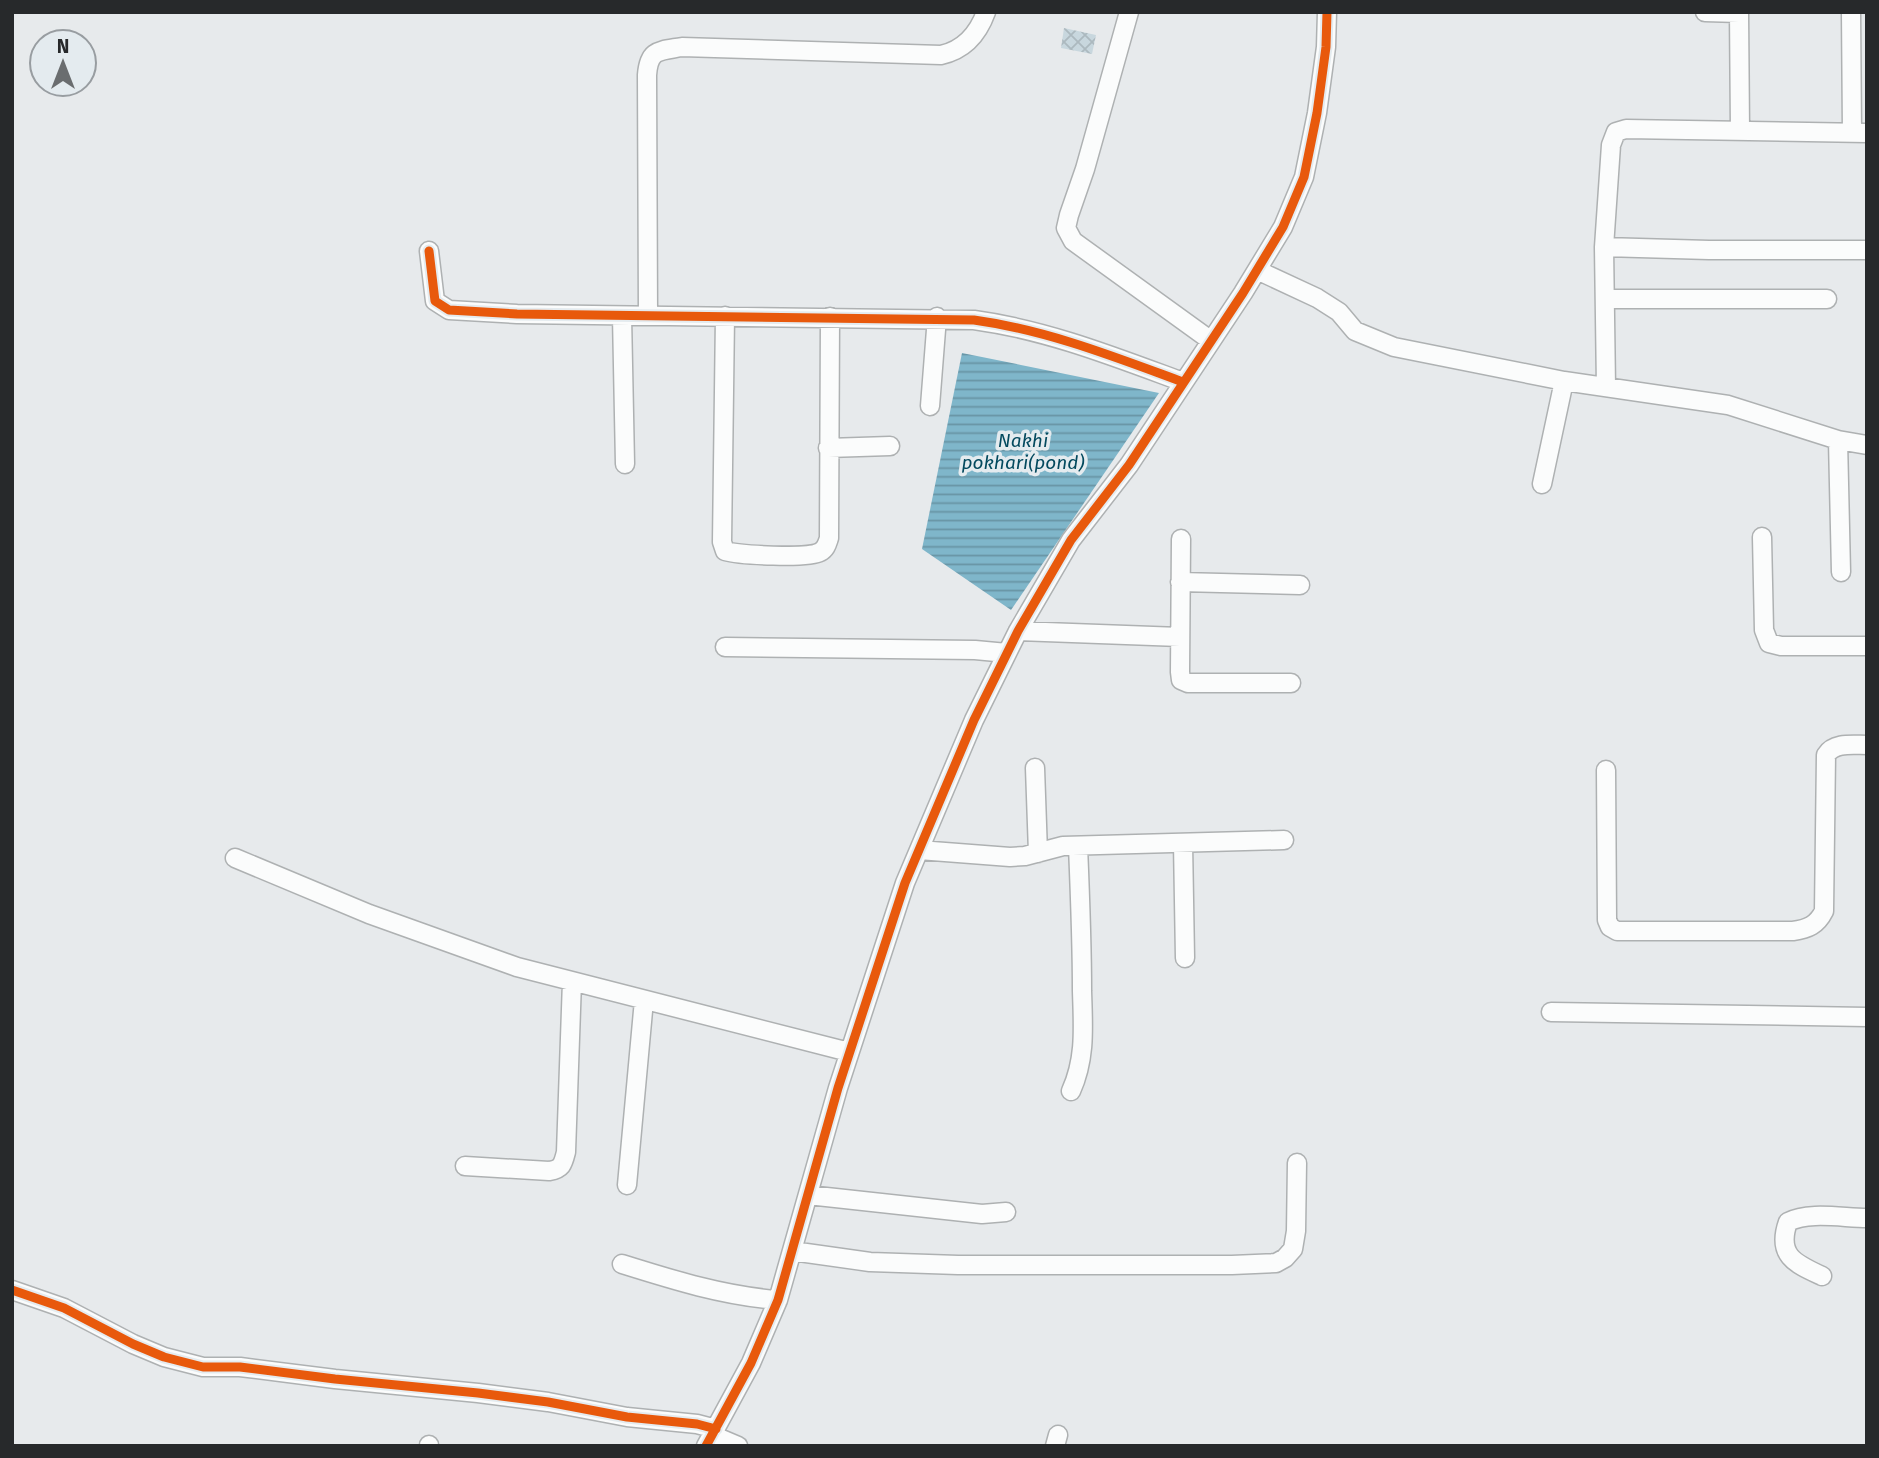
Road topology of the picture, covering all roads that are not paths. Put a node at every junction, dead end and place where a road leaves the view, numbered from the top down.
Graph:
1 (986, 12) edge
2 (1129, 12) edge
3 (1327, 12) edge
4 (1705, 12) edge
5 (1739, 12) edge
6 (1851, 12) edge
7 (1740, 131) junction
8 (1859, 133) edge
9 (1604, 247) junction
10 (1867, 250) edge
11 (429, 251) dead end
12 (1257, 270) junction
13 (1605, 299) junction
14 (1827, 299) dead end
15 (622, 316) junction
16 (648, 316) junction
17 (725, 316) junction
18 (830, 317) junction
19 (937, 317) junction
20 (1210, 340) junction
21 (1564, 381) junction
22 (1183, 382) junction
23 (1606, 387) junction
24 (930, 406) dead end
25 (1838, 440) junction
26 (1867, 445) edge
27 (890, 446) dead end
28 (828, 448) junction
29 (625, 464) dead end
30 (1542, 484) dead end
31 (1762, 537) dead end
32 (1181, 538) dead end
33 (1841, 572) dead end
34 (1180, 582) junction
35 (1300, 585) dead end
36 (1018, 631) junction
37 (1180, 637) junction
38 (1867, 646) edge
39 (725, 647) dead end
40 (1007, 653) junction
41 (1291, 683) dead end
42 (1867, 745) edge
43 (1035, 768) dead end
44 (1606, 770) dead end
45 (1284, 840) dead end
46 (1183, 843) junction
47 (1078, 846) junction
48 (919, 850) junction
49 (1038, 853) junction
50 (235, 858) dead end
51 (1185, 958) dead end
52 (572, 981) junction
53 (644, 1000) junction
54 (1550, 1012) dead end
55 (1867, 1017) edge
56 (849, 1052) junction
57 (1071, 1091) dead end
58 (1297, 1163) dead end
59 (465, 1166) dead end
60 (627, 1185) dead end
61 (808, 1195) junction
62 (1006, 1212) dead end
63 (1867, 1218) edge
64 (792, 1251) junction
65 (622, 1264) dead end
66 (1822, 1276) dead end
67 (12, 1290) edge
68 (778, 1300) junction
69 (711, 1437) edge
70 (738, 1446) edge

1 - 16 street
2 - 20 street
3 - 12 street
4 - 5 street
5 - 7 street
6 - 8 street
7 - 8 street
7 - 9 street
9 - 10 street
9 - 13 street
11 - 15 street
12 - 20 street
12 - 21 street
13 - 14 street
13 - 23 street
15 - 16 street
15 - 29 street
16 - 17 street
17 - 18 street
17 - 28 street
18 - 19 street
18 - 28 street
19 - 22 street
19 - 24 street
20 - 22 street
21 - 23 street
21 - 30 street
22 - 36 street
23 - 25 street
25 - 26 street
25 - 33 street
27 - 28 street
31 - 38 street
32 - 34 street
34 - 35 street
34 - 37 street
36 - 37 street
36 - 40 street
37 - 41 street
39 - 40 street
40 - 48 street
42 - 44 street
43 - 49 street
45 - 46 street
46 - 47 street
46 - 51 street
47 - 49 street
47 - 57 street
48 - 49 street
48 - 56 street
50 - 52 street
52 - 53 street
52 - 59 street
53 - 56 street
53 - 60 street
54 - 55 street
56 - 61 street
58 - 64 street
61 - 62 street
61 - 64 street
63 - 66 street
64 - 68 street
65 - 68 street
67 - 69 street
68 - 69 street
69 - 70 street

